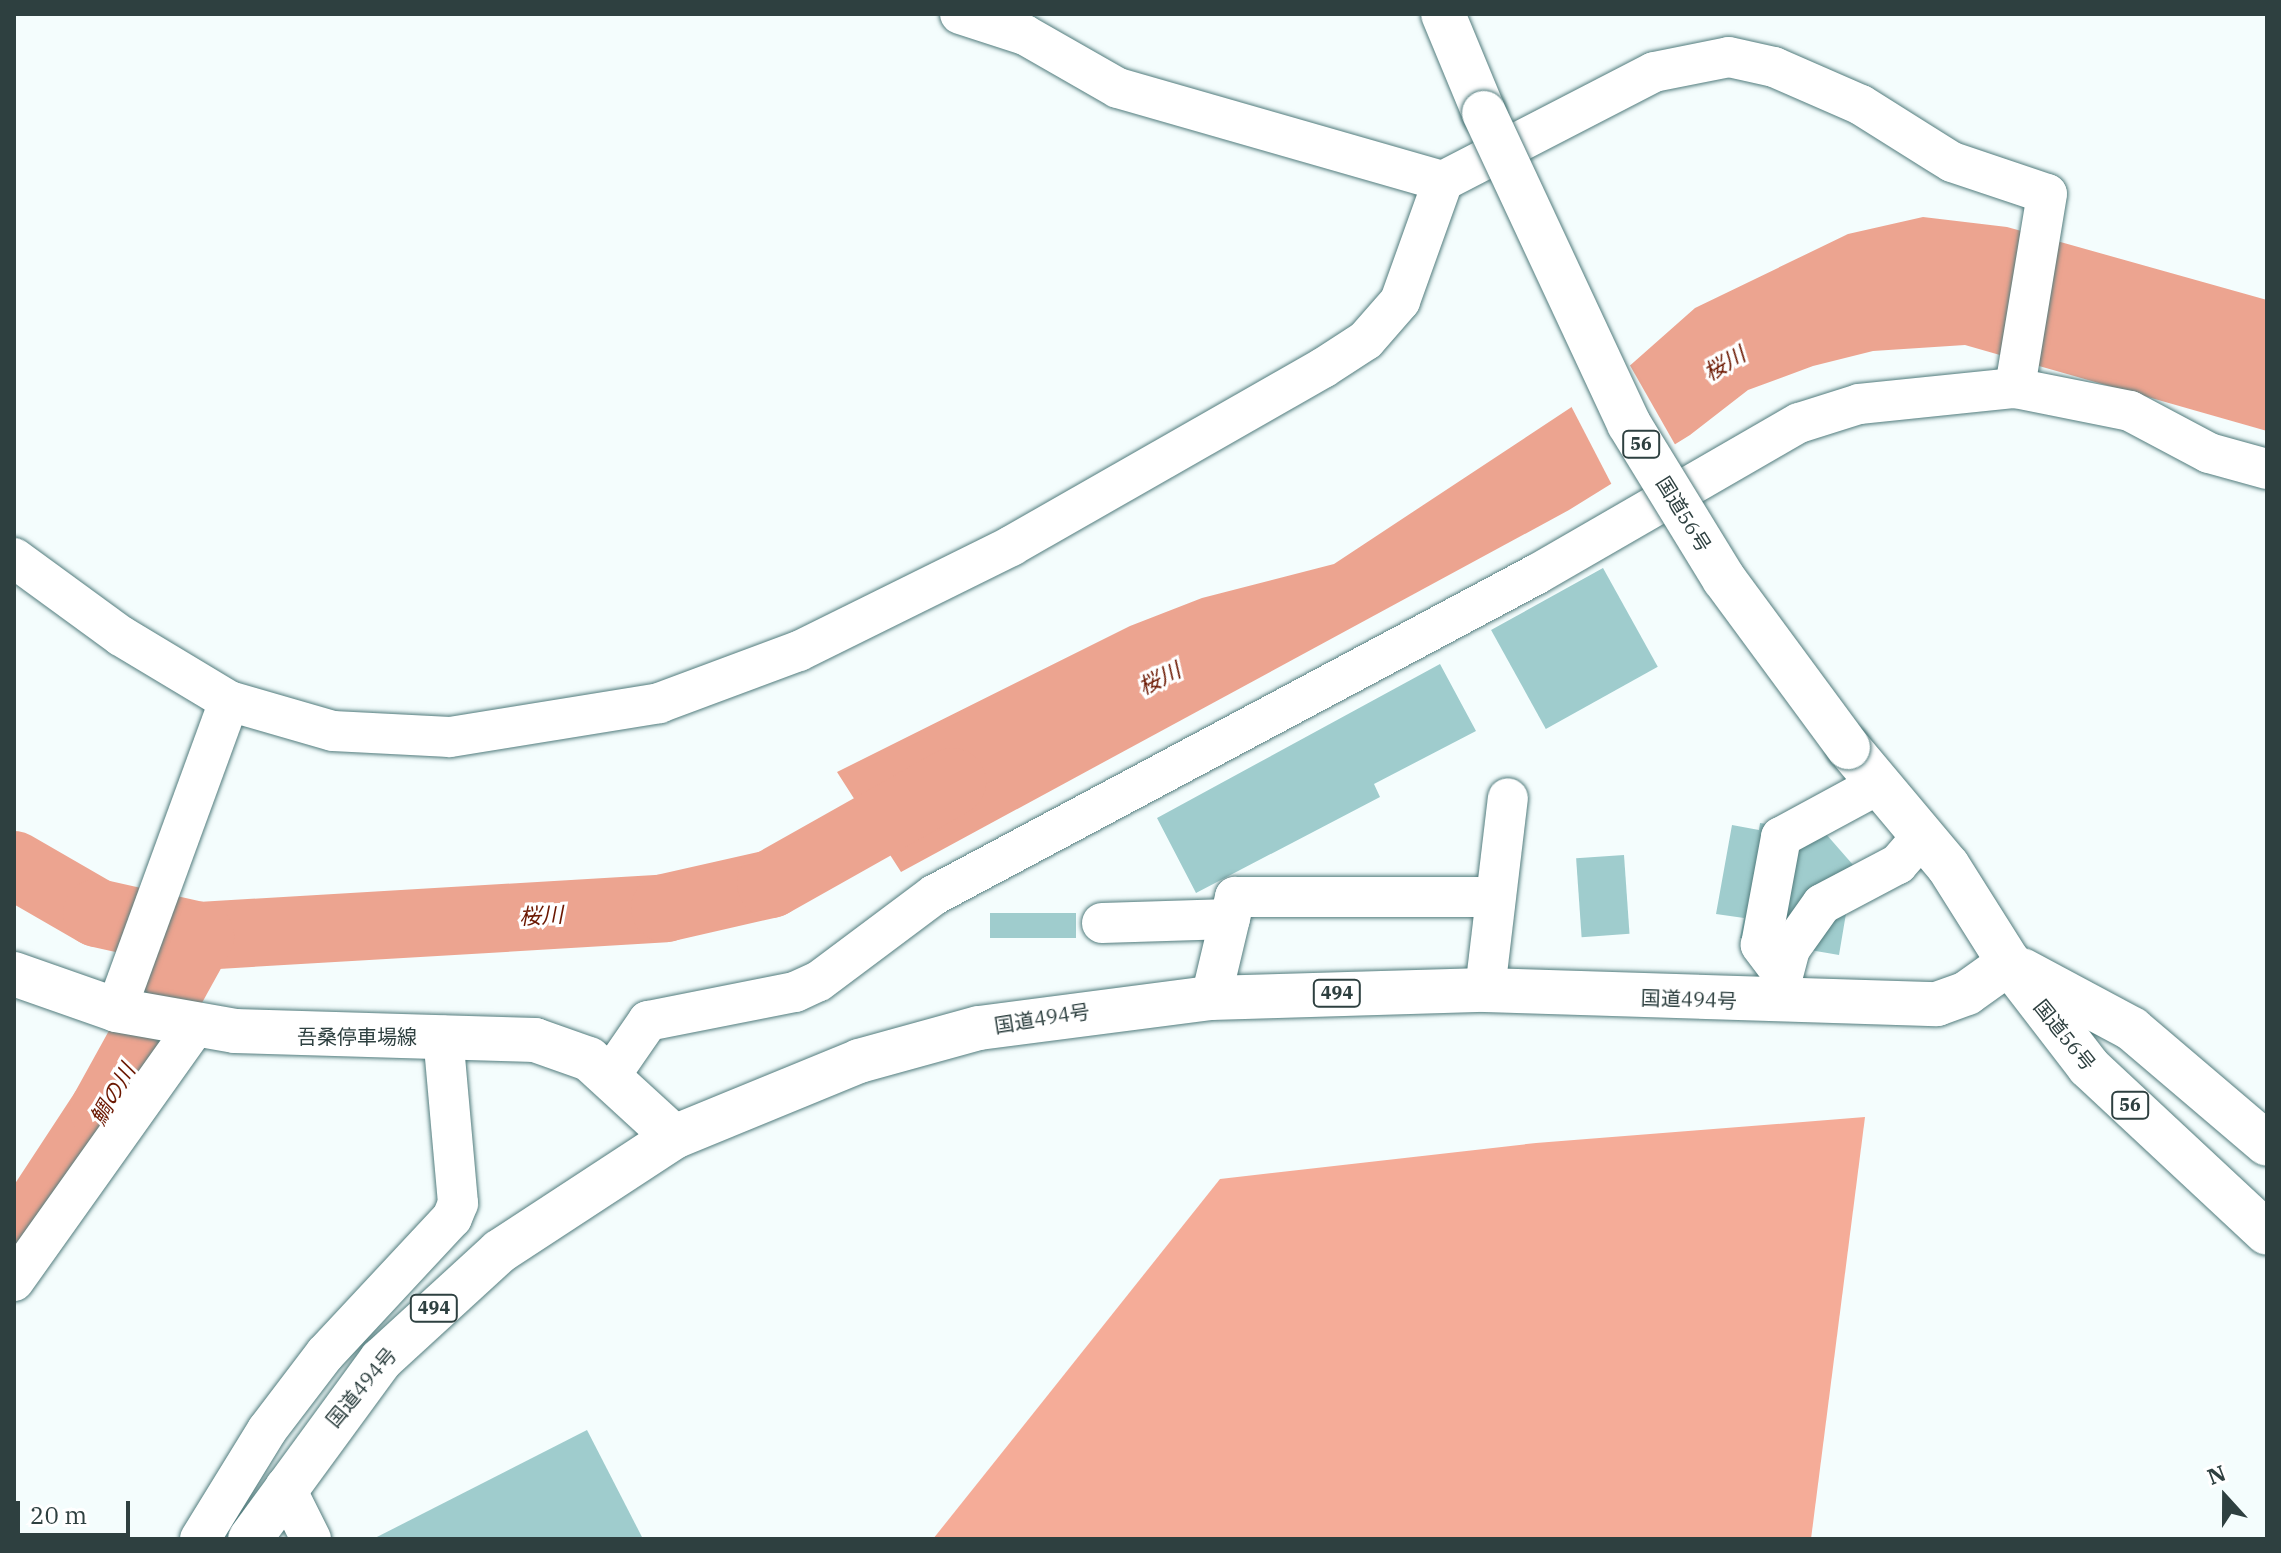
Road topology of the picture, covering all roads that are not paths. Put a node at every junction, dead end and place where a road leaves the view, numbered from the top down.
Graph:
1 (960, 14) edge
2 (1443, 14) edge
3 (1443, 181) junction
4 (2016, 379) junction
5 (2267, 469) edge
6 (14, 558) edge
7 (229, 701) junction
8 (1877, 785) junction
9 (1508, 798) dead end
10 (1922, 836) junction
11 (1777, 856) junction
12 (1495, 897) junction
13 (1822, 904) junction
14 (1230, 919) junction
15 (1102, 923) dead end
16 (2009, 963) junction
17 (14, 974) edge
18 (1779, 987) junction
19 (1485, 990) junction
20 (1211, 998) junction
21 (124, 1012) junction
22 (188, 1025) junction
23 (443, 1036) junction
24 (610, 1076) junction
25 (674, 1137) junction
26 (2267, 1144) edge
27 (2267, 1233) edge
28 (14, 1281) edge
29 (285, 1487) junction
30 (200, 1539) edge
31 (250, 1539) edge
32 (311, 1539) edge

1 - 3 street
2 - 8 main road, 国道56号 / 56, bridge
3 - 4 street
3 - 7 street
4 - 5 street
4 - 24 street
6 - 7 street
7 - 21 street
8 - 10 main road, 国道56号 / 56
8 - 11 street
9 - 12 street
10 - 13 street
10 - 16 main road, 国道56号 / 56
11 - 13 street
11 - 18 street
12 - 14 street
12 - 19 street
13 - 18 street
14 - 15 street
14 - 20 street
16 - 18 main road, 国道494号 / 494
16 - 26 main road, 国道56号 / 56
16 - 27 main road, 国道56号 / 56
17 - 21 main road, 吾桑停車場線
18 - 19 main road, 国道494号 / 494
19 - 20 main road, 国道494号 / 494
20 - 25 main road, 国道494号 / 494
21 - 22 main road, 吾桑停車場線
22 - 23 main road, 吾桑停車場線
22 - 28 street
23 - 24 main road, 吾桑停車場線
23 - 30 street
24 - 25 main road, 吾桑停車場線
25 - 29 main road, 国道494号 / 494
29 - 31 main road, 国道494号 / 494
29 - 32 street

